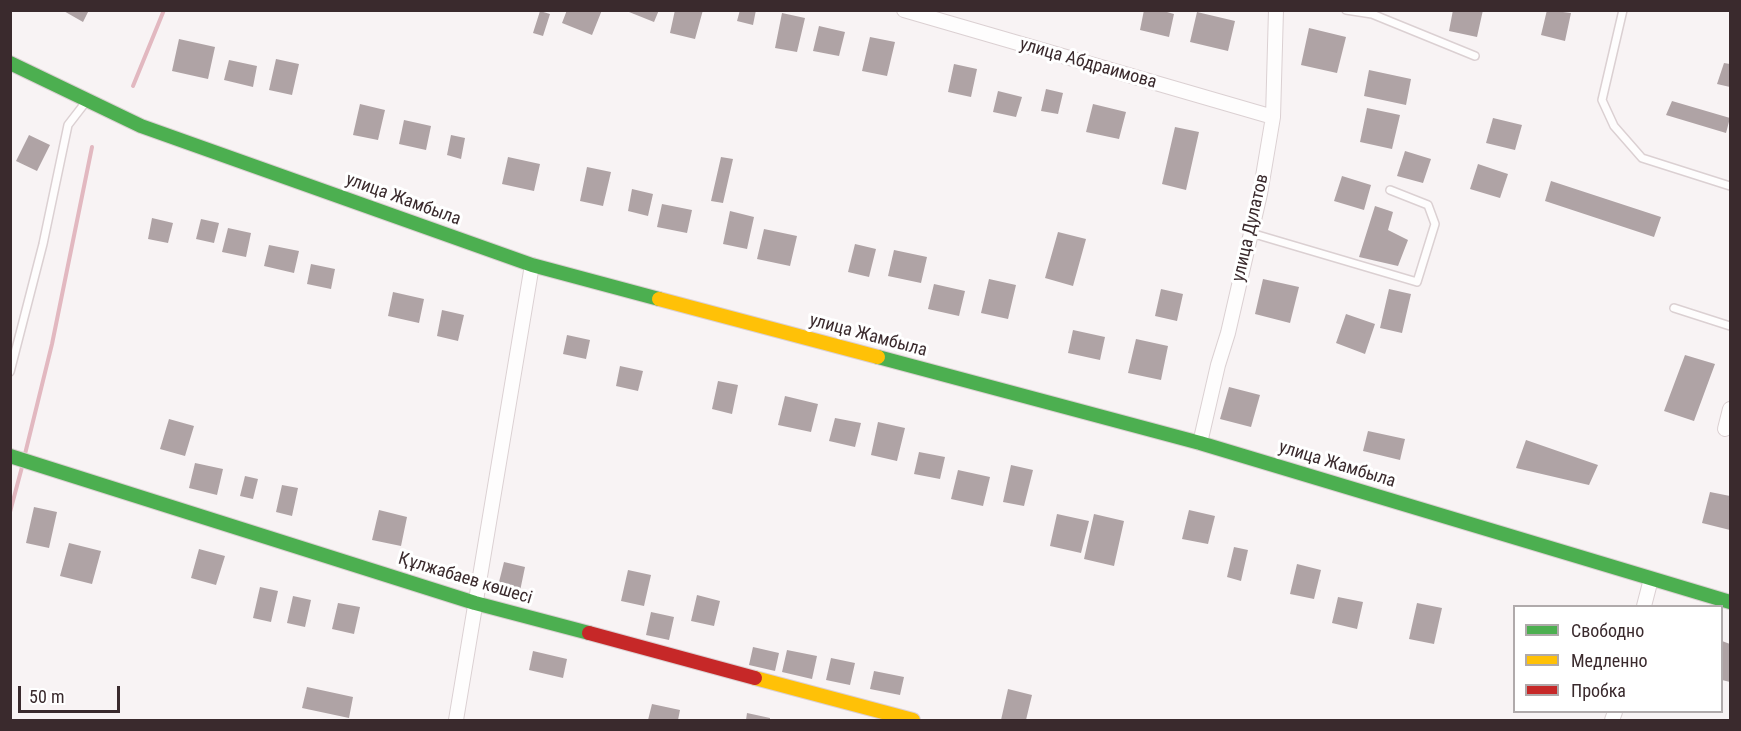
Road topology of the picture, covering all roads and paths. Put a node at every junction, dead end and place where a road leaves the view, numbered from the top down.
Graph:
1 (904, 10) edge
2 (1276, 10) edge
3 (1346, 10) edge
4 (1623, 10) edge
5 (1475, 56) dead end
6 (10, 63) edge
7 (86, 101) junction
8 (1273, 117) junction
9 (1731, 186) edge
10 (1390, 190) dead end
11 (1251, 233) junction
12 (532, 265) junction
13 (1674, 308) dead end
14 (1731, 326) edge
15 (10, 372) edge
16 (1731, 409) edge
17 (1725, 429) dead end
18 (1200, 443) junction
19 (10, 456) edge
20 (1651, 579) junction
21 (1731, 602) edge
22 (475, 603) junction
23 (1644, 605) edge
24 (456, 720) edge
25 (913, 720) edge

1 - 8 street, улица Абдраимова
2 - 8 street, улица Дулатов
3 - 5 lane
4 - 9 lane
6 - 7 street, улица Жамбыла
7 - 12 street, улица Жамбыла
7 - 15 lane
8 - 11 street, улица Дулатов
10 - 11 lane
11 - 18 street, улица Дулатов
12 - 18 street, улица Жамбыла
12 - 22 street
13 - 14 lane
16 - 17 street
18 - 20 street, улица Жамбыла
19 - 22 street, Құлжабаев көшесі
20 - 21 street, улица Жамбыла
20 - 23 street
22 - 24 street
22 - 25 street, Құлжабаев көшесі

